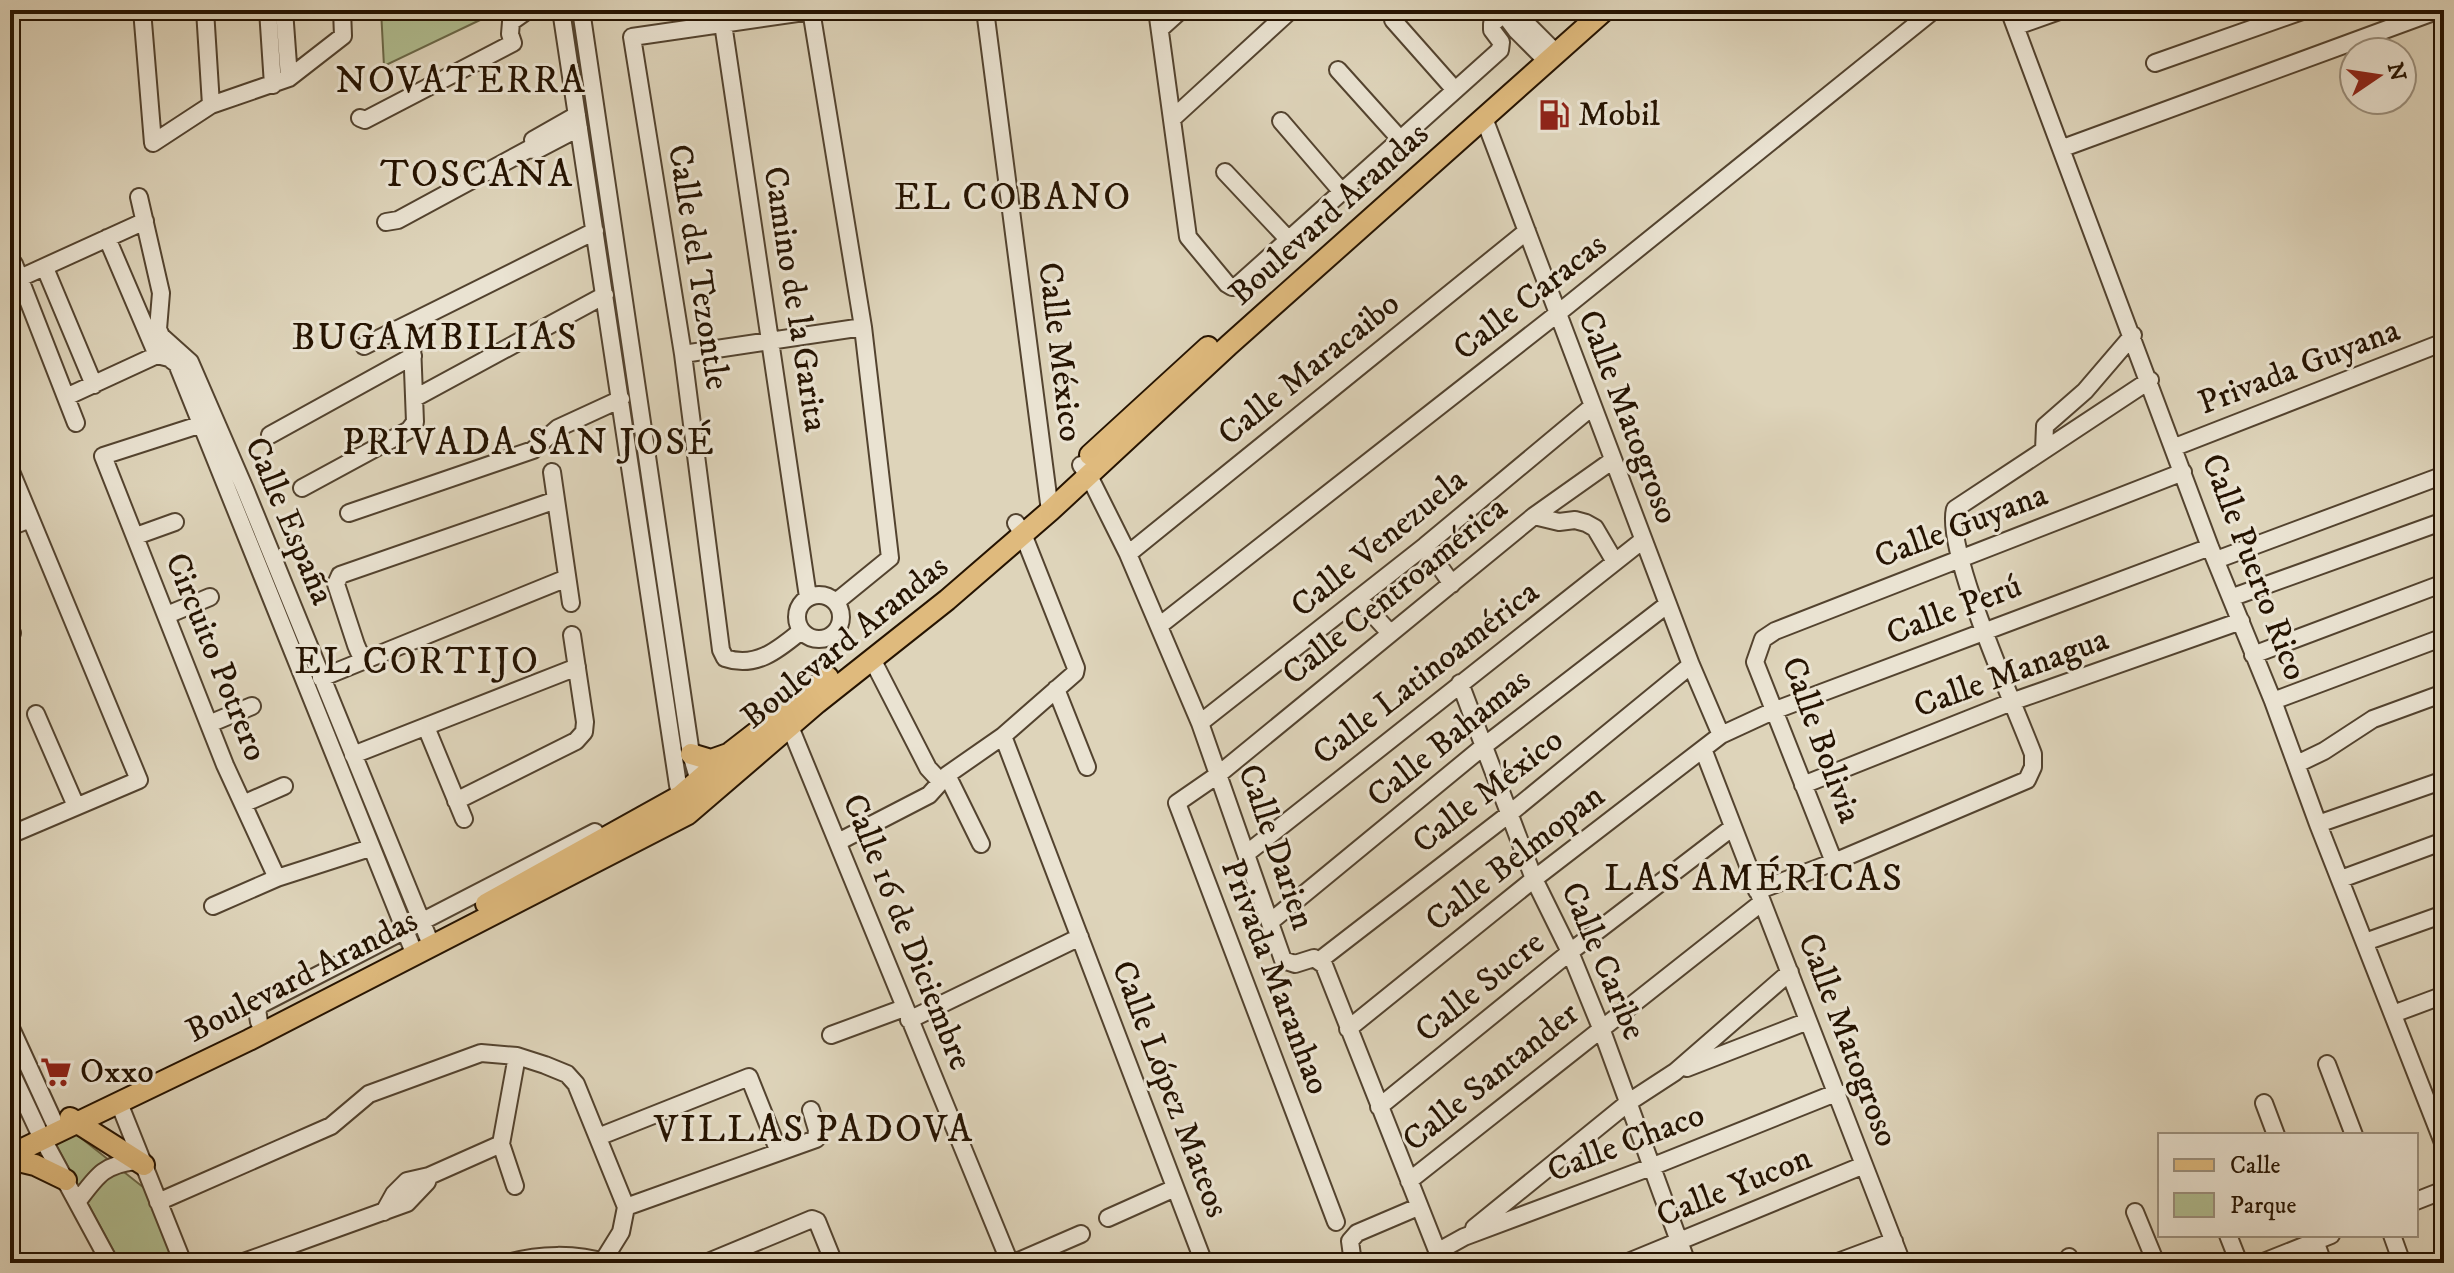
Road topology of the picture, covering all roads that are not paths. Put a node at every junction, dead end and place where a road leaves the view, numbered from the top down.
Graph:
1 (142, 10) edge
2 (205, 10) edge
3 (268, 10) edge
4 (284, 10) edge
5 (342, 10) edge
6 (528, 10) edge
7 (561, 10) edge
8 (581, 10) edge
9 (985, 10) edge
10 (1157, 10) edge
11 (1181, 10) edge
12 (1291, 10) edge
13 (1594, 10) edge
14 (1605, 10) edge
15 (1934, 10) edge
16 (2009, 10) edge
17 (2062, 10) edge
18 (2305, 10) edge
19 (811, 11) edge
20 (1507, 11) edge
21 (2433, 11) edge
22 (722, 17) edge
23 (1393, 20) dead end
24 (2017, 26) junction
25 (1160, 29) junction
26 (1549, 54) junction
27 (2155, 63) dead end
28 (1338, 70) dead end
29 (289, 78) junction
30 (273, 85) junction
31 (423, 85) dead end
32 (593, 87) junction
33 (573, 89) junction
34 (1455, 90) junction
35 (211, 105) junction
36 (1484, 118) junction
37 (1172, 119) junction
38 (578, 121) junction
39 (1281, 121) dead end
40 (1400, 139) junction
41 (2063, 148) junction
42 (1225, 172) dead end
43 (1342, 192) junction
44 (139, 197) dead end
45 (145, 221) junction
46 (386, 222) dead end
47 (595, 231) junction
48 (1527, 231) junction
49 (107, 238) junction
50 (1288, 239) junction
51 (45, 268) junction
52 (605, 295) junction
53 (1557, 314) junction
54 (863, 327) junction
55 (397, 329) junction
56 (153, 331) junction
57 (2133, 335) junction
58 (630, 338) junction
59 (612, 340) junction
60 (772, 340) junction
61 (2444, 342) edge
62 (364, 346) dead end
63 (166, 353) junction
64 (683, 354) junction
65 (413, 356) junction
66 (2150, 380) junction
67 (94, 385) junction
68 (1174, 386) junction
69 (66, 397) junction
70 (415, 398) junction
71 (621, 399) junction
72 (1593, 406) junction
73 (76, 423) dead end
74 (199, 425) junction
75 (270, 435) dead end
76 (636, 440) junction
77 (2175, 447) junction
78 (2044, 450) junction
79 (1613, 460) junction
80 (10, 469) edge
81 (1085, 470) junction
82 (552, 472) dead end
83 (2183, 472) junction
84 (2444, 475) edge
85 (302, 488) dead end
86 (556, 500) junction
87 (1049, 503) junction
88 (349, 513) dead end
89 (1534, 516) junction
90 (30, 519) junction
91 (2444, 521) edge
92 (175, 522) dead end
93 (10, 527) edge
94 (1020, 529) junction
95 (136, 536) junction
96 (1643, 540) junction
97 (1425, 546) junction
98 (2213, 553) junction
99 (1128, 554) junction
100 (1959, 558) junction
101 (1615, 562) junction
102 (567, 578) junction
103 (2444, 583) edge
104 (1452, 584) junction
105 (278, 590) junction
106 (210, 597) dead end
107 (808, 597) junction
108 (2233, 597) junction
109 (1359, 599) junction
110 (836, 602) junction
111 (571, 603) dead end
112 (1668, 604) junction
113 (167, 615) junction
114 (2241, 621) junction
115 (1159, 626) junction
116 (1985, 630) junction
117 (801, 631) junction
118 (1390, 633) junction
119 (572, 635) dead end
120 (2444, 637) edge
121 (1763, 639) joint
122 (2253, 655) junction
123 (369, 659) junction
124 (872, 659) junction
125 (1691, 665) junction
126 (577, 667) junction
127 (321, 678) junction
128 (1460, 683) junction
129 (1056, 689) junction
130 (2444, 693) edge
131 (2014, 701) junction
132 (2273, 701) junction
133 (252, 706) dead end
134 (1773, 711) junction
135 (36, 714) dead end
136 (787, 719) junction
137 (1200, 723) junction
138 (209, 724) junction
139 (426, 727) junction
140 (1721, 735) junction
141 (1003, 736) junction
142 (1484, 746) junction
143 (1703, 749) junction
144 (731, 752) junction
145 (691, 754) junction
146 (353, 755) junction
147 (2297, 764) junction
148 (1087, 767) dead end
149 (1219, 774) junction
150 (944, 778) junction
151 (2444, 780) edge
152 (1803, 785) junction
153 (284, 786) dead end
154 (704, 790) junction
155 (371, 797) junction
156 (675, 798) junction
157 (456, 801) junction
158 (243, 804) junction
159 (353, 805) junction
160 (76, 806) junction
161 (1509, 814) junction
162 (464, 819) dead end
163 (2318, 824) junction
164 (1733, 827) junction
165 (10, 835) edge
166 (2444, 841) edge
167 (838, 842) junction
168 (981, 844) dead end
169 (370, 848) junction
170 (1246, 854) junction
171 (1834, 862) junction
172 (277, 878) junction
173 (1534, 879) junction
174 (2341, 879) junction
175 (1759, 897) junction
176 (213, 906) dead end
177 (2444, 914) edge
178 (1270, 922) junction
179 (1080, 937) junction
180 (418, 939) junction
181 (2365, 942) junction
182 (1570, 952) junction
183 (1320, 960) junction
184 (1790, 972) junction
185 (2444, 995) edge
186 (906, 1014) junction
187 (2393, 1014) junction
188 (1808, 1021) junction
189 (10, 1026) edge
190 (1601, 1028) junction
191 (1348, 1029) junction
192 (831, 1035) dead end
193 (517, 1056) junction
194 (2327, 1064) dead end
195 (10, 1070) edge
196 (1675, 1072) junction
197 (1838, 1092) junction
198 (1629, 1102) junction
199 (119, 1103) junction
200 (2264, 1103) dead end
201 (1379, 1107) junction
202 (811, 1110) dead end
203 (57, 1128) junction
204 (2275, 1133) edge
205 (2353, 1133) edge
206 (598, 1137) junction
207 (10, 1144) edge
208 (501, 1144) junction
209 (2444, 1145) edge
210 (779, 1152) junction
211 (10, 1157) edge
212 (140, 1163) junction
213 (1864, 1165) junction
214 (1651, 1167) junction
215 (66, 1180) junction
216 (1409, 1181) junction
217 (515, 1186) dead end
218 (1175, 1188) junction
219 (2444, 1190) edge
220 (2418, 1200) edge
221 (78, 1201) junction
222 (158, 1202) junction
223 (626, 1207) junction
224 (1418, 1207) junction
225 (2135, 1212) dead end
226 (1108, 1218) dead end
227 (1336, 1222) dead end
228 (1081, 1234) dead end
229 (1464, 1237) junction
230 (2229, 1237) edge
231 (2320, 1237) edge
232 (2393, 1237) edge
233 (1894, 1241) junction
234 (1680, 1243) junction
235 (741, 1256) edge
236 (1440, 1258) edge
237 (105, 1261) edge
238 (605, 1262) edge
239 (183, 1263) edge
240 (241, 1263) edge
241 (511, 1263) edge
242 (706, 1263) edge
243 (834, 1263) edge
244 (1012, 1263) edge
245 (1204, 1263) edge
246 (1353, 1263) edge
247 (1626, 1263) edge
248 (1687, 1263) edge
249 (1835, 1263) edge
250 (1902, 1263) edge
251 (2156, 1263) edge
252 (2239, 1263) edge
253 (2261, 1263) edge
254 (2323, 1263) edge
255 (2402, 1263) edge

1 - 35 street
2 - 35 street
3 - 30 street
4 - 29 street
5 - 29 street
6 - 31 street
7 - 33 street
8 - 32 street
9 - 87 street, Calle México
10 - 25 street
11 - 25 street
12 - 37 street
13 - 26 main road, Boulevard Arandas
14 - 26 main road, Boulevard Arandas
15 - 53 street, Calle Caracas
16 - 24 street, Calle Puerto Rico
17 - 24 street
18 - 27 street
19 - 22 street
19 - 54 street
20 - 26 street
20 - 34 street
21 - 41 street
22 - 60 street, Camino de la Garita
22 - 64 street, Calle del Tezontle
23 - 34 street
24 - 41 street, Calle Puerto Rico
25 - 37 street
26 - 36 main road, Boulevard Arandas
26 - 68 main road, Boulevard Arandas
28 - 40 street
29 - 30 street
30 - 35 street
32 - 33 street
32 - 58 street
33 - 38 street
34 - 40 street
36 - 48 street, Calle Matogroso
36 - 68 main road, Boulevard Arandas
37 - 50 street
38 - 46 street
38 - 47 street
39 - 43 street
40 - 43 street
41 - 57 street, Calle Puerto Rico
42 - 50 street
43 - 50 street
44 - 45 street
45 - 49 street
45 - 56 street
47 - 52 street
47 - 55 street
48 - 53 street, Calle Matogroso
48 - 99 street, Calle Maracaibo
49 - 51 street
49 - 56 street
51 - 67 street
51 - 69 street
52 - 59 street
52 - 70 street
53 - 72 street, Calle Matogroso
53 - 115 street, Calle Caracas
54 - 60 street
54 - 110 street
55 - 62 street
55 - 65 street
56 - 63 street
57 - 66 street, Calle Puerto Rico
57 - 78 street
58 - 59 street
58 - 76 street
59 - 71 street
60 - 64 street
60 - 107 street, Camino de la Garita
61 - 77 street, Privada Guyana
63 - 67 street
63 - 74 street, Calle España
63 - 105 street, Calle España
64 - 117 street, Calle del Tezontle
65 - 70 street
65 - 75 street
66 - 77 street, Calle Puerto Rico
66 - 78 street
67 - 69 street
68 - 81 main road, Boulevard Arandas
69 - 73 street
70 - 85 street
71 - 76 street
71 - 88 street
72 - 79 street, Calle Matogroso
72 - 97 street, Calle Venezuela
74 - 95 street, Circuito Potrero
74 - 105 street, Calle España
76 - 145 street
76 - 156 street
77 - 83 street, Calle Puerto Rico
78 - 100 street
79 - 89 street, Calle Centroamérica
79 - 96 street, Calle Matogroso
80 - 90 street
81 - 87 main road, Boulevard Arandas
81 - 99 street, Calle Darien
82 - 86 street
83 - 98 street, Calle Puerto Rico
83 - 100 street, Calle Guyana
84 - 98 street, Calle Perú
86 - 102 street
86 - 123 street
87 - 94 main road, Boulevard Arandas
89 - 101 street
89 - 104 street, Calle Centroamérica
90 - 93 street
90 - 160 street
91 - 108 street
92 - 95 street
94 - 124 main road, Boulevard Arandas
94 - 129 street
94 - 136 main road, Boulevard Arandas
95 - 113 street, Circuito Potrero
96 - 101 street, Calle Latinoamérica
96 - 112 street, Calle Matogroso
97 - 104 street
97 - 109 street, Calle Venezuela
98 - 108 street, Calle Puerto Rico
98 - 116 street, Calle Perú
99 - 115 street, Calle Darien
100 - 116 street
100 - 121 street, Calle Guyana
101 - 128 street, Calle Latinoamérica
102 - 111 street
102 - 123 street
103 - 122 street
104 - 118 street, Calle Centroamérica
105 - 127 street, Calle España
105 - 159 street, Calle España
106 - 113 street
107 - 110 street
107 - 117 street
108 - 114 street, Calle Puerto Rico
109 - 118 street
109 - 137 street, Calle Venezuela
110 - 117 street
112 - 125 street, Calle Matogroso
112 - 142 street, Calle Bahamas
113 - 138 street, Circuito Potrero
114 - 122 street, Calle Puerto Rico
114 - 131 street, Calle Managua
115 - 137 street, Calle Darien
116 - 131 street
116 - 134 street, Calle Perú
118 - 149 street, Calle Centroamérica
119 - 126 street
120 - 132 street
121 - 134 street, Calle Bolivia
122 - 132 street, Calle Puerto Rico
123 - 127 street
124 - 136 main road, Boulevard Arandas
124 - 150 street
125 - 140 street, Calle Matogroso
125 - 161 street, Calle México
126 - 139 street
126 - 157 street
127 - 146 street, Calle España
128 - 142 street, Calle Caribe
128 - 170 street, Calle Latinoamérica
129 - 141 street
129 - 148 street
130 - 147 street
131 - 152 street, Calle Managua
131 - 171 street, Calle Santander
132 - 147 street, Calle Puerto Rico
133 - 138 street
134 - 140 street, Calle Perú
134 - 152 street, Calle Bolivia
135 - 160 street
136 - 144 main road, Boulevard Arandas
136 - 154 main road, Boulevard Arandas
136 - 167 street, Calle 16 de Diciembre
137 - 149 street, Calle Darien
138 - 158 street, Circuito Potrero
139 - 146 street
139 - 157 street
140 - 143 street, Calle Belmopan
141 - 150 street
141 - 179 street, Calle López Mateos
142 - 161 street, Calle Caribe
142 - 178 street, Calle Bahamas
143 - 164 street, Calle Matogroso
143 - 173 street, Calle Belmopan
144 - 145 main road
144 - 154 main road, Boulevard Arandas
145 - 154 street
146 - 155 street, Calle España
147 - 163 street, Calle Puerto Rico
149 - 170 street, Calle Darien
149 - 227 street, Privada Maranhao
150 - 167 street
150 - 168 street
151 - 163 street
152 - 171 street, Calle Bolivia
153 - 158 street
154 - 156 main road, Boulevard Arandas
155 - 159 street
155 - 180 street, Calle España
156 - 180 main road, Boulevard Arandas
156 - 180 main road, Boulevard Arandas
157 - 162 street
158 - 172 street, Circuito Potrero
159 - 169 street, Calle España
160 - 165 street
161 - 173 street, Calle Caribe
161 - 183 street, Calle México
163 - 174 street, Calle Puerto Rico
164 - 175 street, Calle Matogroso
164 - 182 street, Calle Sucre
166 - 174 street
167 - 186 street, Calle 16 de Diciembre
169 - 172 street
169 - 180 street, Calle España
170 - 178 street, Calle Darien
171 - 175 street, Calle Santander
172 - 176 street
173 - 182 street, Calle Caribe
173 - 191 street, Calle Belmopan
174 - 181 street, Calle Puerto Rico
175 - 184 street, Calle Matogroso
175 - 190 street, Calle Santander
177 - 181 street
178 - 183 street, Calle Darien
179 - 186 street, Calle López Mateos
179 - 218 street, Calle López Mateos
180 - 199 main road, Boulevard Arandas
180 - 203 main road, Boulevard Arandas
181 - 187 street, Calle Puerto Rico
182 - 190 street, Calle Caribe
182 - 201 street, Calle Sucre
183 - 191 street, Calle Darien
184 - 188 street, Calle Matogroso
184 - 196 street
185 - 187 street
186 - 192 street, Calle López Mateos
186 - 244 street, Calle 16 de Diciembre
187 - 209 street, Calle Puerto Rico
188 - 196 street
188 - 197 street, Calle Matogroso
189 - 203 street
190 - 198 street, Calle Caribe
190 - 216 street, Calle Santander
191 - 201 street, Calle Darien
193 - 206 street
193 - 208 street
193 - 222 street
194 - 205 street
195 - 203 street
196 - 198 street
197 - 213 street, Calle Matogroso
197 - 214 street, Calle Chaco
198 - 214 street, Calle Caribe
198 - 229 street
199 - 203 main road, Boulevard Arandas
199 - 212 street
200 - 204 street
201 - 216 street, Calle Darien
202 - 210 street
203 - 207 main road, Boulevard Arandas
203 - 211 main road, Boulevard Arandas
203 - 212 main road
203 - 215 street
206 - 210 street
206 - 223 street
208 - 217 street
208 - 240 street
210 - 223 street
211 - 215 main road
212 - 221 street
212 - 222 street
213 - 233 street, Calle Matogroso
213 - 234 street, Calle Yucon
214 - 229 street, Calle Chaco
214 - 234 street, Calle Caribe
215 - 221 street
216 - 224 street, Calle Darien
218 - 226 street
218 - 245 street, Calle López Mateos
219 - 220 street
221 - 237 street
222 - 239 street
223 - 238 street
224 - 236 street, Calle Darien
224 - 246 street
225 - 251 street
228 - 244 street
229 - 236 street, Calle Chaco
230 - 252 street
231 - 253 street
231 - 254 street
232 - 255 street
233 - 249 street
233 - 250 street, Calle Matogroso
234 - 247 street, Calle Yucon
234 - 248 street, Calle Caribe
235 - 242 street
235 - 243 street
238 - 241 street

